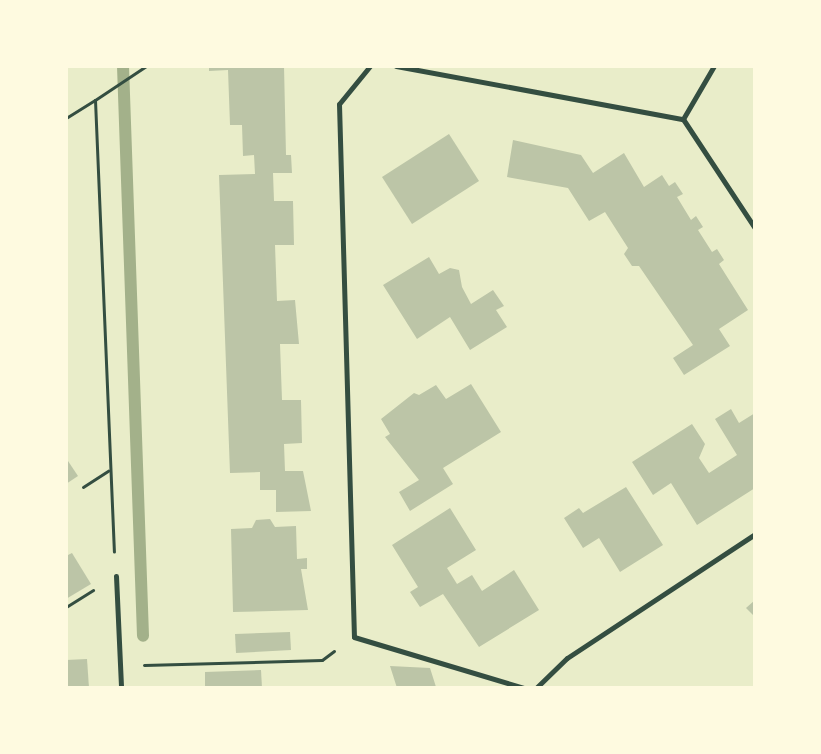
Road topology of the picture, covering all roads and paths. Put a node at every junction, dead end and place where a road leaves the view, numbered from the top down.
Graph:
1 (370, 66) edge
2 (396, 66) edge
3 (714, 66) edge
4 (146, 68) edge
5 (96, 100) junction
6 (66, 118) edge
7 (683, 119) junction
8 (755, 228) edge
9 (108, 471) junction
10 (83, 487) dead end
11 (755, 534) edge
12 (116, 576) joint
13 (354, 637) junction
14 (121, 666) junction
15 (121, 688) edge
16 (524, 688) edge
17 (536, 688) edge

1 - 13 street
2 - 7 street
3 - 7 street
4 - 5 path
5 - 6 path
5 - 9 path
7 - 8 street
9 - 10 path
9 - 12 path
11 - 17 street
12 - 14 street
13 - 14 path
13 - 16 street
14 - 15 street

